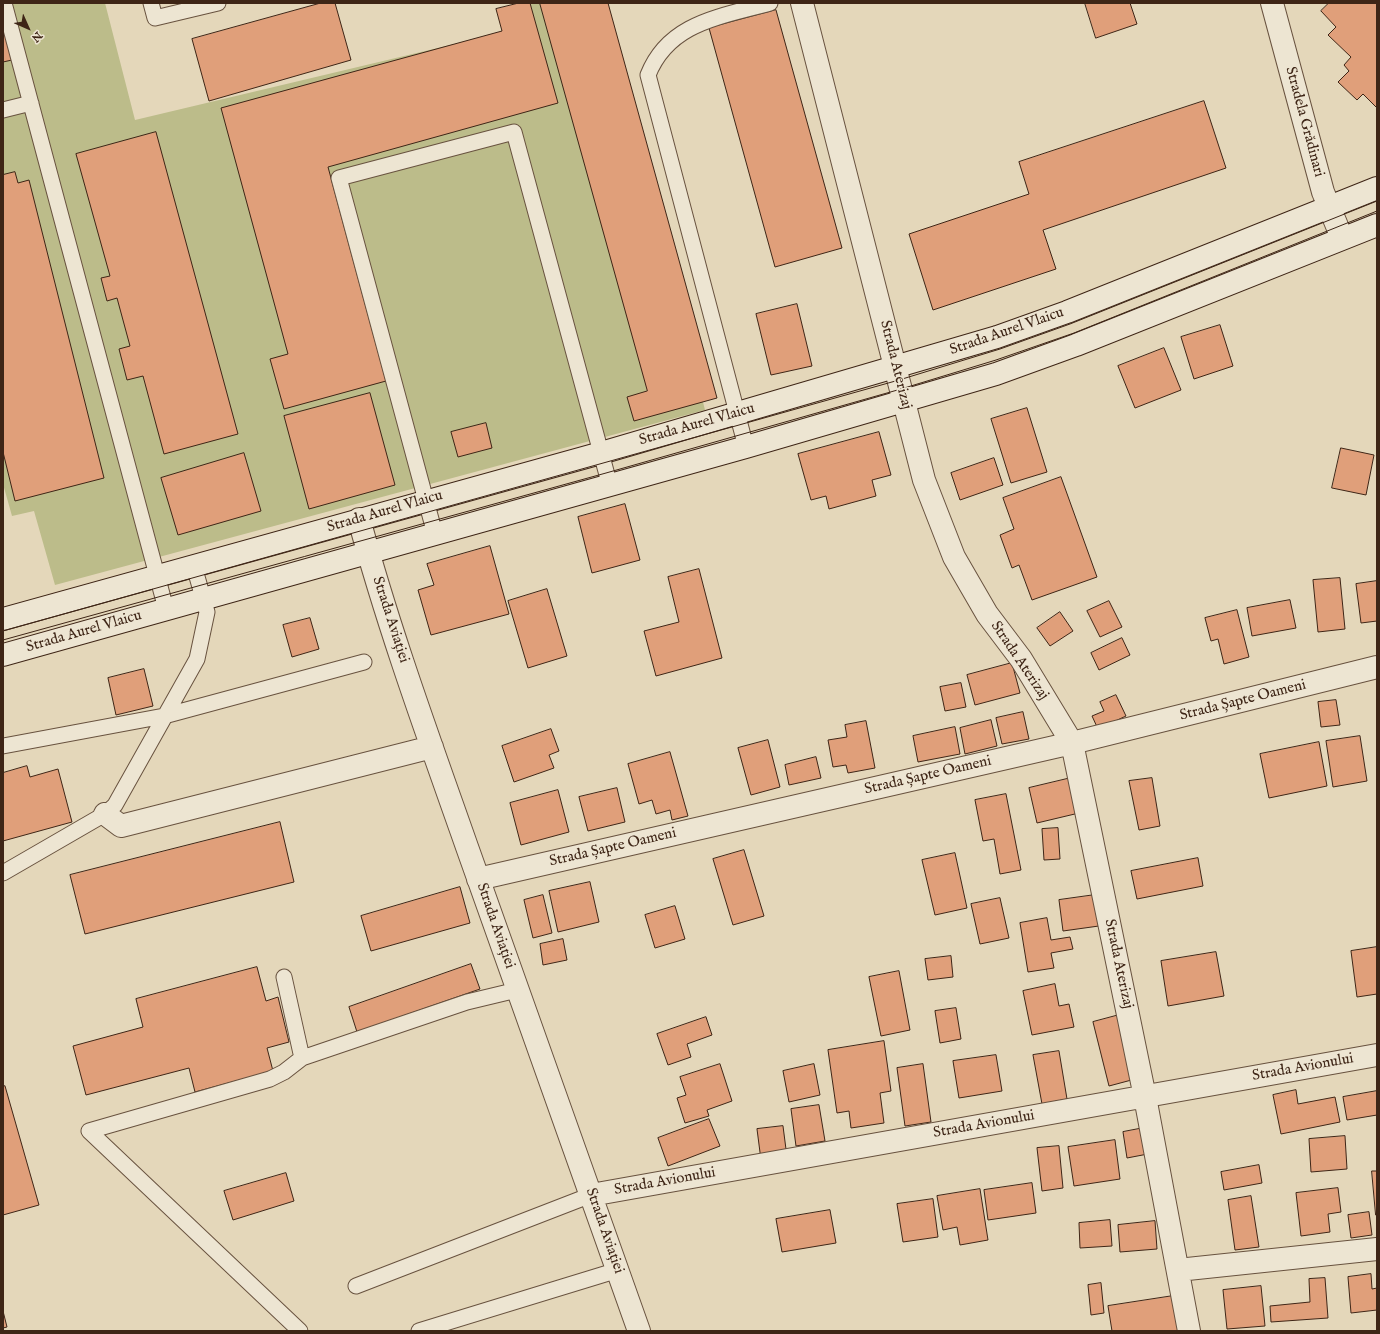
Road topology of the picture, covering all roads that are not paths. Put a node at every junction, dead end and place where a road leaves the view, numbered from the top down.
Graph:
1 (4, 3) edge
2 (151, 3) edge
3 (218, 3) edge
4 (770, 3) edge
5 (802, 3) edge
6 (1272, 3) edge
7 (31, 103) junction
8 (3, 110) edge
9 (1377, 188) edge
10 (1329, 207) junction
11 (1377, 225) edge
12 (1342, 238) junction
13 (896, 368) junction
14 (904, 402) junction
15 (736, 413) junction
16 (746, 447) junction
17 (601, 453) junction
18 (610, 486) junction
19 (425, 501) junction
20 (359, 519) junction
21 (435, 534) junction
22 (368, 552) junction
23 (194, 566) junction
24 (157, 576) junction
25 (204, 599) junction
26 (166, 609) junction
27 (3, 619) edge
28 (3, 655) edge
29 (364, 662) dead end
30 (1377, 667) edge
31 (164, 716) junction
32 (1072, 743) junction
33 (3, 746) edge
34 (432, 746) junction
35 (104, 814) junction
36 (3, 874) edge
37 (478, 879) junction
38 (284, 977) dead end
39 (517, 990) junction
40 (1377, 1055) edge
41 (302, 1058) junction
42 (1145, 1097) junction
43 (592, 1195) junction
44 (1377, 1249) edge
45 (618, 1270) junction
46 (1178, 1270) junction
47 (356, 1286) dead end
48 (300, 1331) edge
49 (419, 1331) edge
50 (638, 1331) edge
51 (1189, 1331) edge

1 - 7 lane
2 - 3 lane
4 - 15 lane
5 - 13 street, Strada Aterizaj
6 - 10 street, Stradela Grădinari
7 - 8 lane
7 - 24 lane
9 - 10 street, Strada Aurel Vlaicu
10 - 12 street, Stradela Grădinari
10 - 13 street, Strada Aurel Vlaicu
11 - 12 street, Strada Aurel Vlaicu
12 - 14 street, Strada Aurel Vlaicu
13 - 14 street, Strada Aterizaj
13 - 15 street, Strada Aurel Vlaicu
14 - 16 street, Strada Aurel Vlaicu
14 - 32 street, Strada Aterizaj
15 - 16 lane
15 - 17 street, Strada Aurel Vlaicu
16 - 18 street, Strada Aurel Vlaicu
17 - 18 lane
17 - 19 street, Strada Aurel Vlaicu
17 - 19 lane
18 - 21 street, Strada Aurel Vlaicu
19 - 20 street, Strada Aurel Vlaicu
19 - 21 lane
20 - 22 street, Strada Aviației
20 - 23 street, Strada Aurel Vlaicu
21 - 22 street, Strada Aurel Vlaicu
22 - 25 street, Strada Aurel Vlaicu
22 - 34 street, Strada Aviației
23 - 24 street, Strada Aurel Vlaicu
23 - 25 lane
24 - 26 lane
24 - 27 street, Strada Aurel Vlaicu
25 - 26 street, Strada Aurel Vlaicu
25 - 31 lane
26 - 28 street, Strada Aurel Vlaicu
29 - 31 lane
30 - 32 street, Strada Șapte Oameni
31 - 33 lane
31 - 35 lane
32 - 37 street, Strada Șapte Oameni
32 - 42 street, Strada Aterizaj
34 - 35 street
34 - 37 street, Strada Aviației
35 - 36 lane
37 - 39 street, Strada Aviației
38 - 41 lane
39 - 41 lane
39 - 43 street, Strada Aviației
40 - 42 street, Strada Avionului
41 - 48 lane
42 - 43 street, Strada Avionului
42 - 46 street, Strada Aterizaj
43 - 45 street, Strada Aviației
43 - 47 lane
44 - 46 street
45 - 49 lane
45 - 50 street, Strada Aviației
46 - 51 street, Strada Aterizaj

